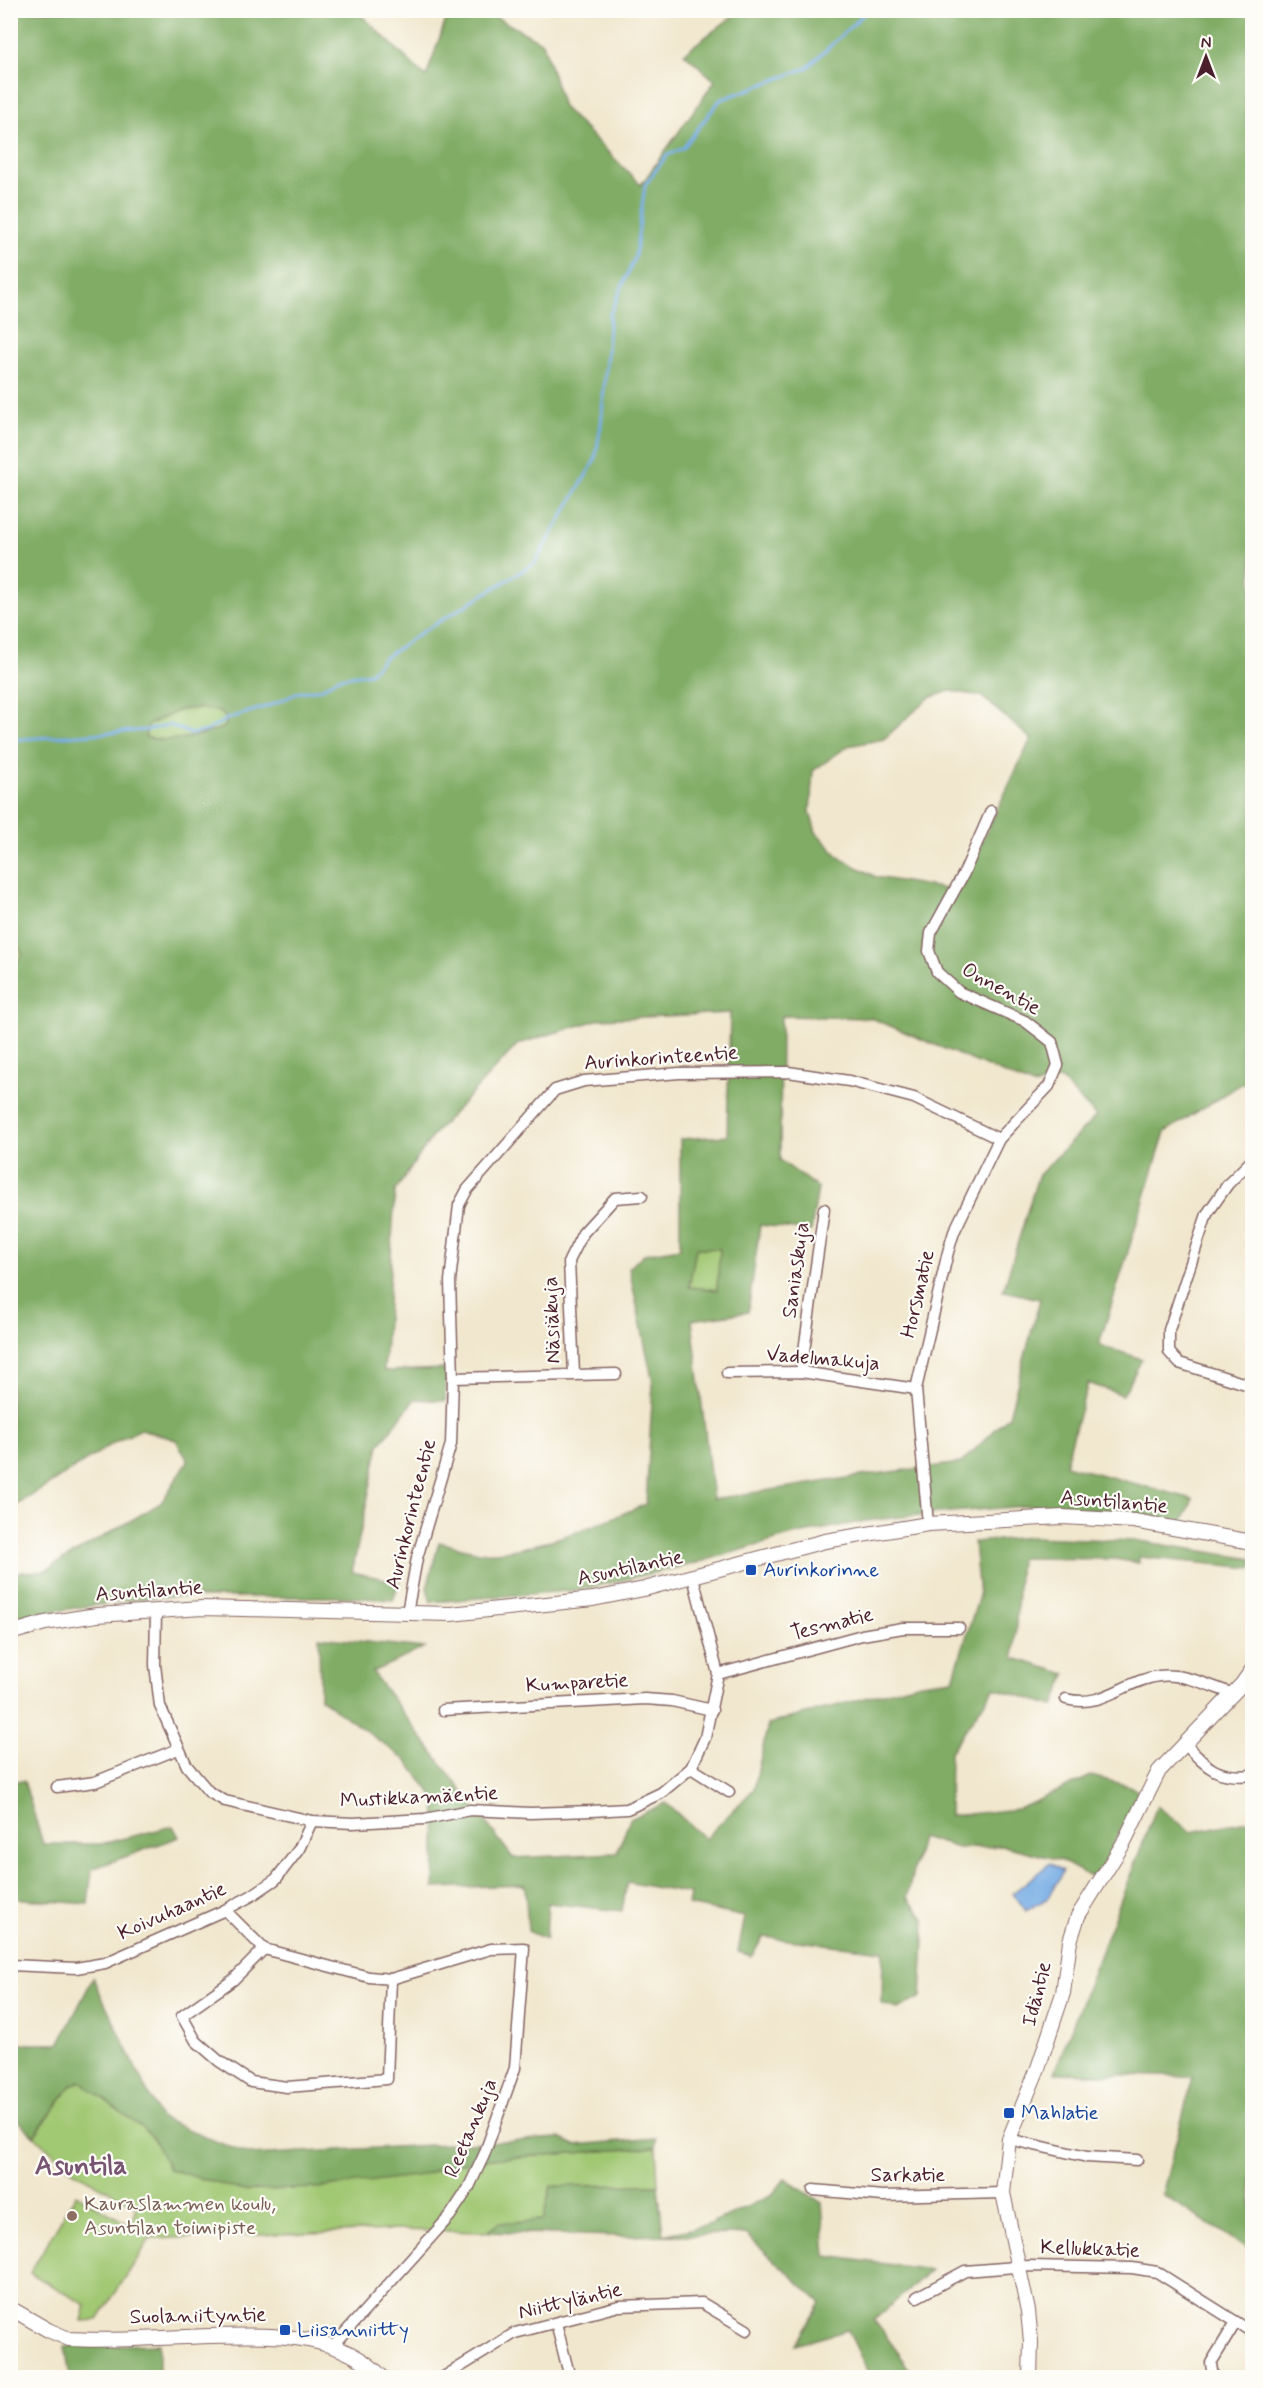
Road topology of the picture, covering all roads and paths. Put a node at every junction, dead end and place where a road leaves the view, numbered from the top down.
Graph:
1 (991, 811) dead end
2 (1039, 1099) joint
3 (999, 1140) junction
4 (1252, 1160) edge
5 (642, 1196) dead end
6 (824, 1209) dead end
7 (801, 1372) junction
8 (727, 1373) dead end
9 (574, 1374) junction
10 (616, 1374) dead end
11 (453, 1378) junction
12 (1252, 1386) edge
13 (916, 1389) junction
14 (928, 1524) junction
15 (1252, 1542) edge
16 (693, 1577) junction
17 (156, 1611) junction
18 (407, 1613) junction
19 (959, 1628) dead end
20 (10, 1633) edge
21 (1252, 1670) edge
22 (718, 1674) junction
23 (1231, 1693) junction
24 (1066, 1699) dead end
25 (443, 1710) dead end
26 (712, 1710) junction
27 (1184, 1743) junction
28 (178, 1749) junction
29 (691, 1768) junction
30 (1252, 1775) edge
31 (57, 1787) dead end
32 (729, 1792) dead end
33 (312, 1821) junction
34 (225, 1910) junction
35 (264, 1949) junction
36 (10, 1965) edge
37 (391, 1979) junction
38 (1009, 2139) junction
39 (1137, 2160) dead end
40 (813, 2190) dead end
41 (1003, 2193) junction
42 (1018, 2267) junction
43 (917, 2297) dead end
44 (10, 2308) edge
45 (1236, 2322) junction
46 (556, 2323) junction
47 (747, 2330) dead end
48 (1252, 2332) edge
49 (333, 2346) junction
50 (383, 2378) edge
51 (442, 2378) edge
52 (570, 2378) edge
53 (1030, 2378) edge
54 (1213, 2378) edge

1 - 2 street, Onnentie
2 - 3 street, Horsmatie
3 - 11 street, Aurinkorinteentie
3 - 13 street, Horsmatie
4 - 12 street
5 - 9 street, Näsiäkuja
6 - 7 street, Saniaskuja
7 - 8 street, Vadelmakuja
7 - 13 street, Vadelmakuja
9 - 10 street
9 - 11 street
11 - 18 street, Aurinkorinteentie
13 - 14 street, Horsmatie
14 - 15 street, Asuntilantie
14 - 16 street, Asuntilantie
16 - 18 street, Asuntilantie
16 - 22 street, Mustikkamäentie
17 - 18 street, Asuntilantie
17 - 20 street, Asuntilantie
17 - 28 street, Mustikkamäentie
19 - 22 street, Tesmatie
21 - 23 street, Idäntie
22 - 26 street, Mustikkamäentie
23 - 24 street
23 - 27 street, Idäntie
25 - 26 street, Kumparetie
26 - 29 street, Mustikkamäentie
27 - 30 street
27 - 38 street, Idäntie
28 - 31 street
28 - 33 street, Mustikkamäentie
29 - 32 street
29 - 33 street, Mustikkamäentie
33 - 34 street, Koivuhaantie
34 - 35 street
34 - 36 street, Koivuhaantie
35 - 37 street
35 - 37 street
37 - 49 street, Reetankuja
38 - 39 street
38 - 41 street, Idäntie
40 - 41 street, Sarkatie
41 - 42 street, Idäntie
42 - 43 street, Kellukkatie
42 - 45 street, Kellukkatie
42 - 53 street, Idäntie
44 - 49 street, Suolaniityntie
45 - 48 street, Kellukkatie
45 - 54 street
46 - 47 street, Niittyläntie
46 - 51 street, Niittyläntie
46 - 52 street
49 - 50 street, Suolaniityntie

